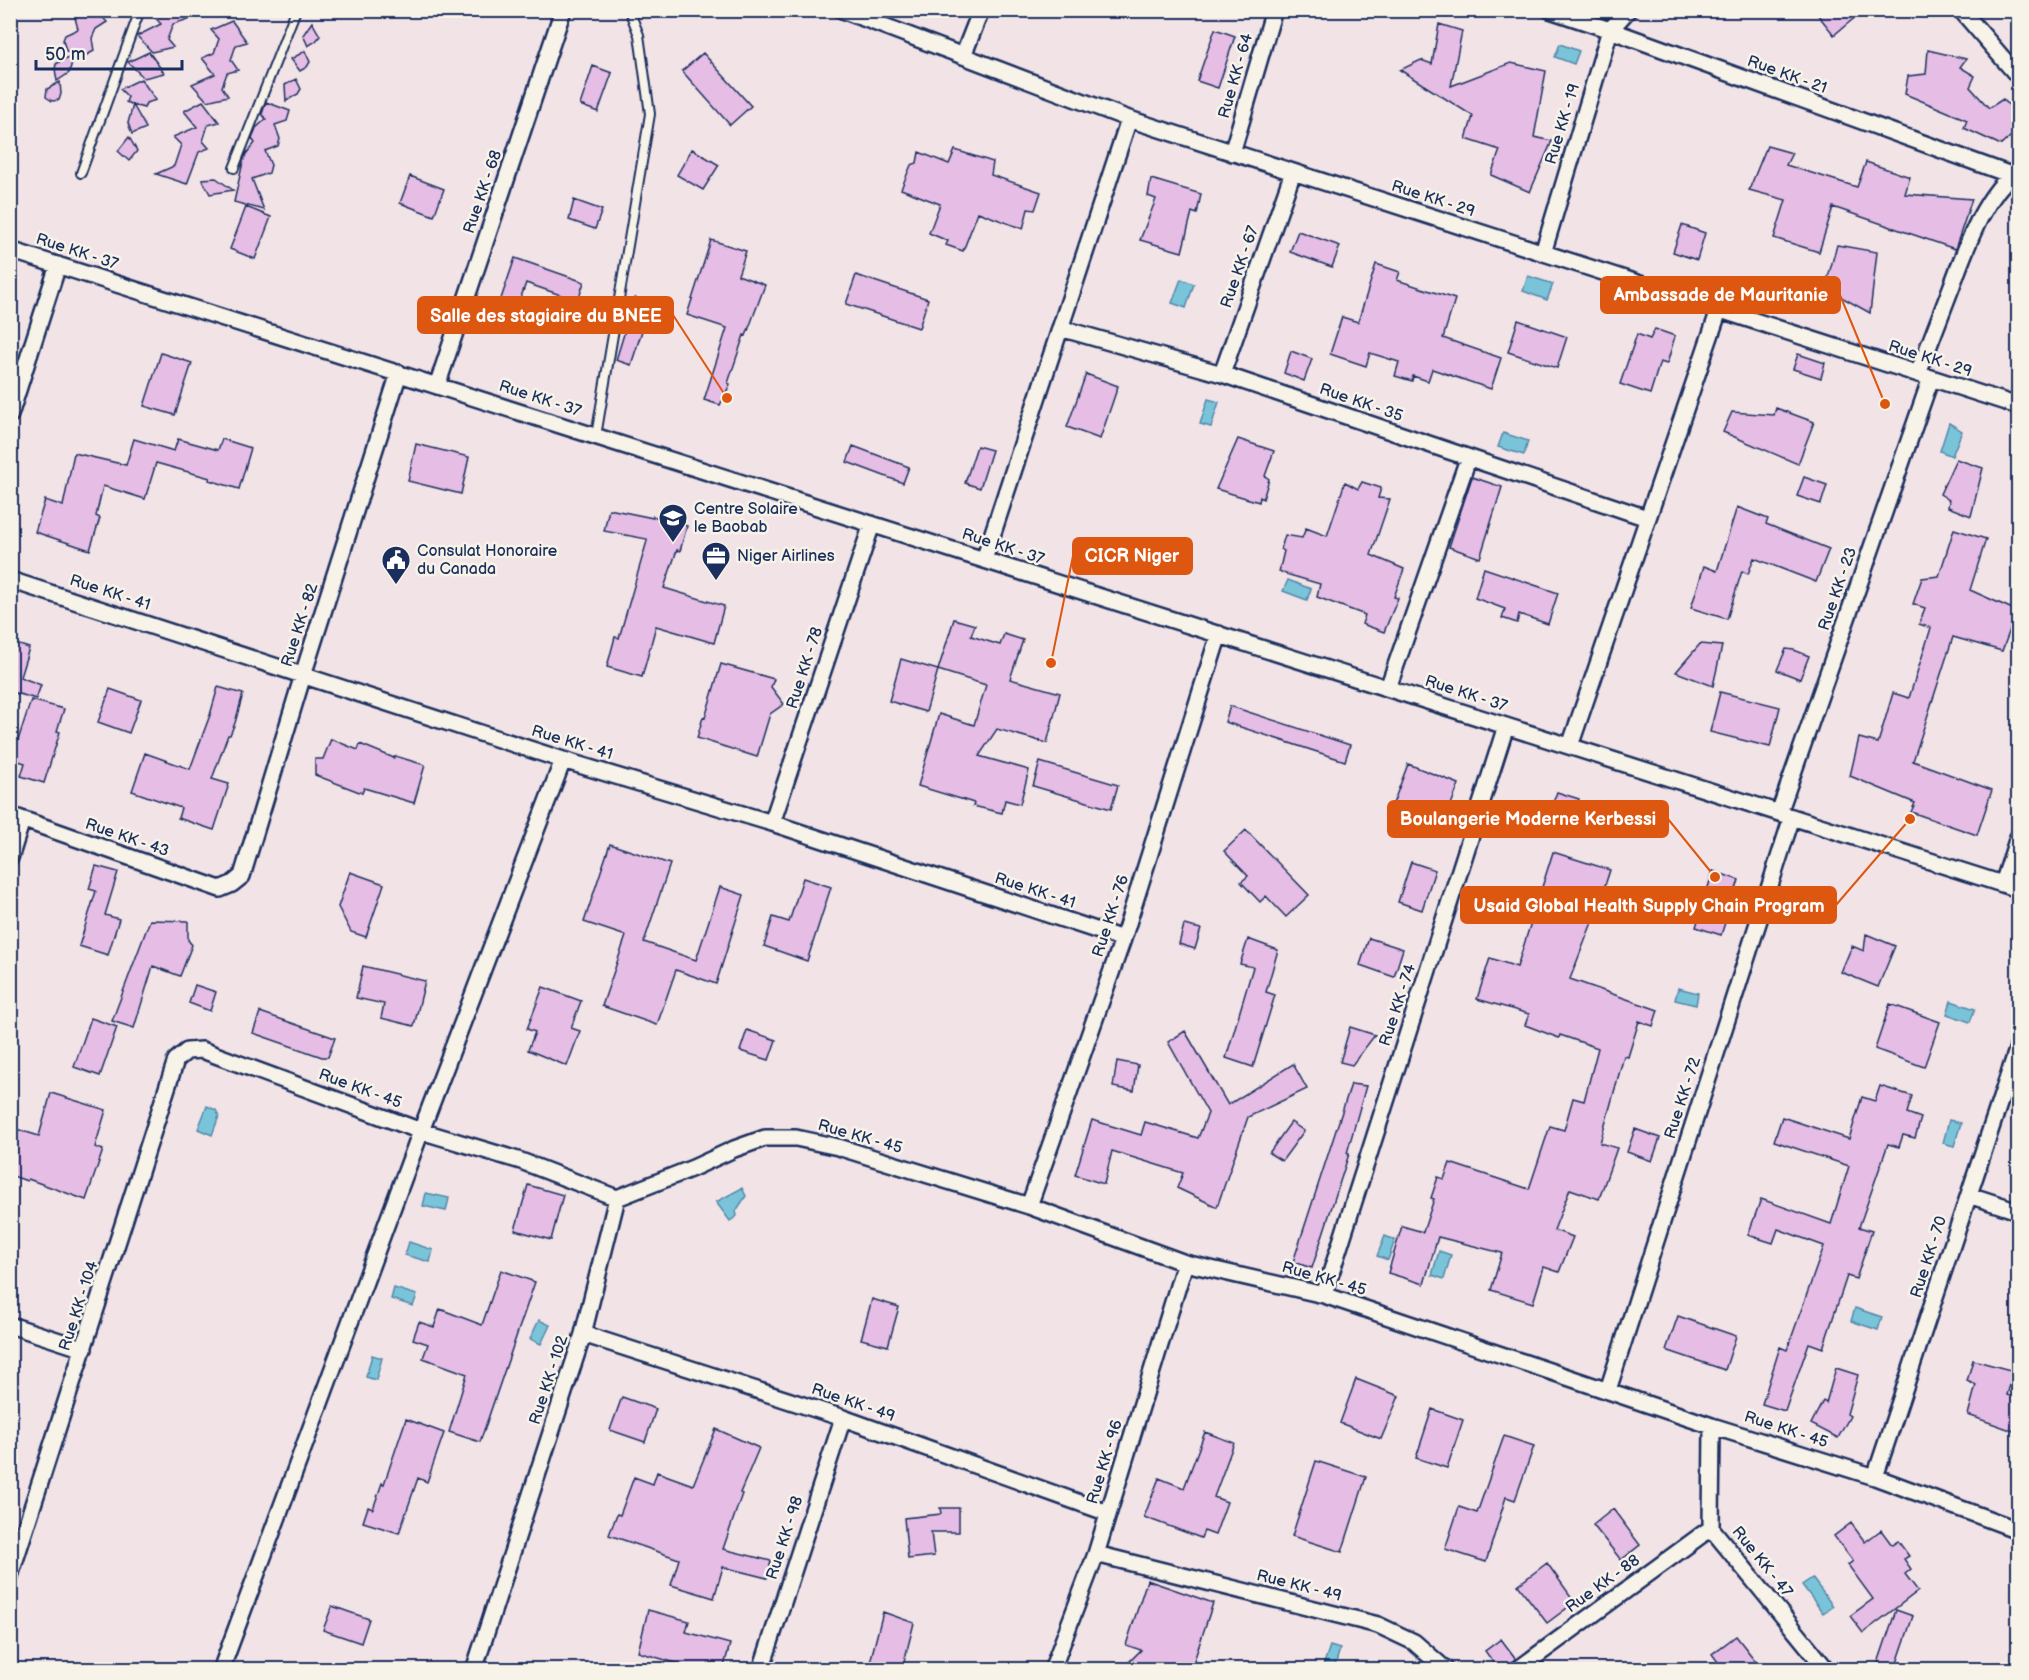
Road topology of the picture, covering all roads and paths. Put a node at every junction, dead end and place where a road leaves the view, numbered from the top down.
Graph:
1 (140, 10) edge
2 (296, 10) edge
3 (563, 10) edge
4 (629, 10) edge
5 (842, 10) edge
6 (981, 10) edge
7 (1274, 10) edge
8 (1550, 10) edge
9 (1628, 10) edge
10 (1961, 10) edge
11 (1610, 30) junction
12 (963, 56) junction
13 (2019, 76) edge
14 (1129, 119) junction
15 (1232, 153) junction
16 (234, 168) dead end
17 (1293, 172) junction
18 (2015, 172) edge
19 (81, 173) dead end
20 (10, 250) edge
21 (1543, 253) junction
22 (58, 265) junction
23 (1719, 310) junction
24 (1060, 328) junction
25 (399, 373) junction
26 (1222, 374) junction
27 (1925, 376) junction
28 (437, 386) junction
29 (2019, 406) edge
30 (10, 416) edge
31 (596, 436) junction
32 (1468, 459) junction
33 (1647, 518) junction
34 (872, 524) junction
35 (984, 560) junction
36 (10, 580) edge
37 (1219, 634) junction
38 (303, 675) junction
39 (1388, 688) junction
40 (1506, 726) junction
41 (1570, 746) junction
42 (563, 760) junction
43 (1786, 815) junction
44 (16, 818) edge
45 (772, 823) junction
46 (2019, 837) edge
47 (10, 858) edge
48 (232, 884) joint
49 (2003, 884) junction
50 (2019, 889) edge
51 (1123, 939) junction
52 (2019, 1047) edge
53 (187, 1051) joint
54 (421, 1131) junction
55 (1969, 1195) junction
56 (617, 1198) junction
57 (1029, 1206) junction
58 (2019, 1210) edge
59 (1185, 1263) junction
60 (1324, 1295) junction
61 (10, 1325) edge
62 (583, 1334) junction
63 (84, 1349) junction
64 (1608, 1390) junction
65 (843, 1418) junction
66 (1712, 1426) junction
67 (1875, 1478) junction
68 (1108, 1513) junction
69 (1710, 1528) junction
70 (2019, 1530) edge
71 (1096, 1554) junction
72 (10, 1576) edge
73 (221, 1670) edge
74 (474, 1670) edge
75 (761, 1670) edge
76 (1052, 1670) edge
77 (1446, 1670) edge
78 (1517, 1670) edge
79 (1827, 1670) edge

1 - 19 lane
2 - 16 lane
3 - 28 street, Rue KK - 68
4 - 31 lane
5 - 12 street, Rue KK - 29
6 - 12 street
7 - 15 street, Rue KK - 64
8 - 11 street, Rue KK - 21
9 - 11 street, Rue KK - 19
10 - 13 street
11 - 18 street, Rue KK - 21
11 - 21 street, Rue KK - 19
12 - 14 street, Rue KK - 29
14 - 15 street, Rue KK - 29
14 - 24 street
15 - 17 street, Rue KK - 29
17 - 21 street, Rue KK - 29
17 - 26 street, Rue KK - 67
18 - 27 street, Rue KK - 23
20 - 22 street, Rue KK - 37
21 - 23 street, Rue KK - 29
22 - 25 street, Rue KK - 37
22 - 30 street
23 - 27 street, Rue KK - 29
23 - 33 street
24 - 26 street, Rue KK - 35
24 - 35 street
25 - 28 street, Rue KK - 37
25 - 38 street, Rue KK - 82
26 - 32 street, Rue KK - 35
27 - 29 street, Rue KK - 29
27 - 43 street, Rue KK - 23
28 - 31 street, Rue KK - 37
31 - 34 street, Rue KK - 37
32 - 33 street, Rue KK - 35
32 - 39 street
33 - 41 street
34 - 35 street, Rue KK - 37
34 - 45 street, Rue KK - 78
35 - 37 street, Rue KK - 37
36 - 38 street, Rue KK - 41
37 - 39 street, Rue KK - 37
37 - 51 street, Rue KK - 76
38 - 42 street, Rue KK - 41
38 - 48 street, Rue KK - 82
39 - 40 street, Rue KK - 37
40 - 41 street, Rue KK - 37
40 - 60 street, Rue KK - 74
41 - 43 street, Rue KK - 37
42 - 45 street, Rue KK - 41
42 - 54 street
43 - 49 street, Rue KK - 37
43 - 64 street, Rue KK - 72
44 - 47 street
44 - 48 street, Rue KK - 43
45 - 51 street, Rue KK - 41
46 - 49 street
49 - 50 street, Rue KK - 37
51 - 57 street, Rue KK - 76
52 - 55 street, Rue KK - 70
53 - 54 street, Rue KK - 45
53 - 63 street, Rue KK - 104
54 - 56 street, Rue KK - 45
54 - 73 street
55 - 58 street
55 - 67 street, Rue KK - 70
56 - 57 street, Rue KK - 45
56 - 62 street, Rue KK - 102
57 - 59 street, Rue KK - 45
59 - 60 street, Rue KK - 45
59 - 68 street, Rue KK - 96
60 - 64 street, Rue KK - 45
61 - 63 street
62 - 65 street, Rue KK - 49
62 - 74 street, Rue KK - 102
63 - 72 street, Rue KK - 104
64 - 66 street, Rue KK - 45
65 - 68 street, Rue KK - 49
65 - 75 street, Rue KK - 98
66 - 67 street, Rue KK - 45
66 - 69 street, Rue KK - 47
67 - 70 street, Rue KK - 45
68 - 71 street, Rue KK - 96
69 - 78 street, Rue KK - 88
69 - 79 street, Rue KK - 47
71 - 76 street, Rue KK - 96
71 - 77 street, Rue KK - 49

